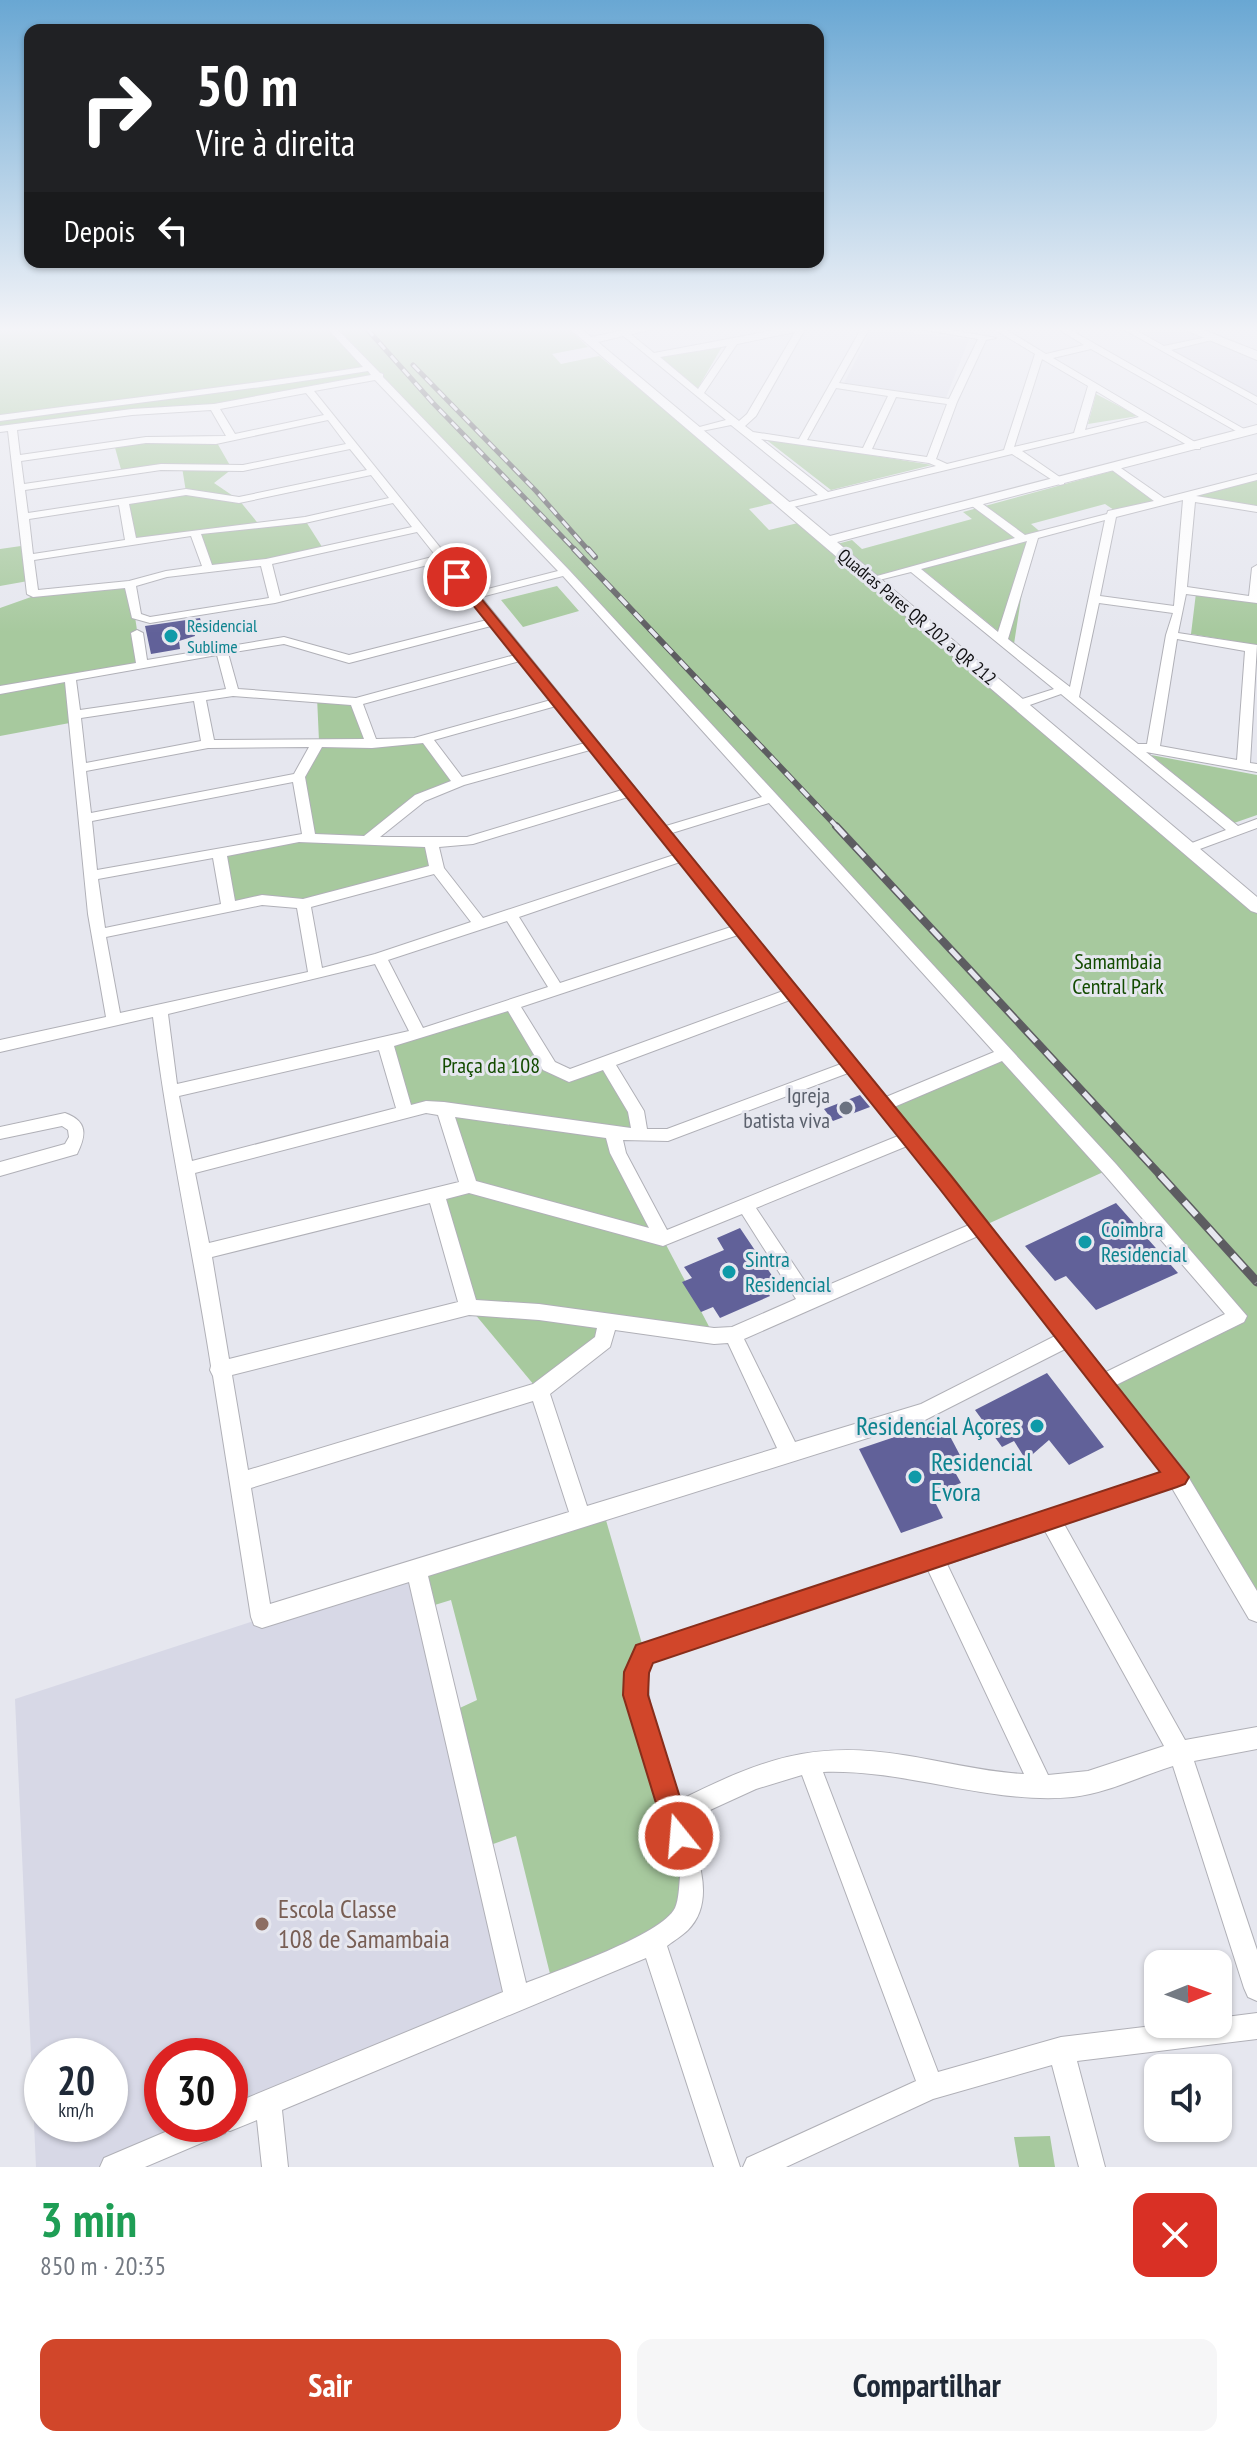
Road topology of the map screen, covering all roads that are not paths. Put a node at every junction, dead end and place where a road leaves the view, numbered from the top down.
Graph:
1 (7, 430) edge
2 (136, 430) edge
3 (227, 430) edge
4 (269, 430) edge
5 (341, 430) edge
6 (431, 430) edge
7 (700, 430) edge
8 (747, 430) edge
9 (808, 430) edge
10 (876, 430) edge
11 (942, 430) edge
12 (1018, 430) edge
13 (1080, 430) edge
14 (1100, 430) edge
15 (1167, 430) edge
16 (695, 431) joint
17 (1252, 431) edge
18 (753, 435) junction
19 (1078, 436) junction
20 (232, 438) junction
21 (138, 441) junction
22 (802, 441) junction
23 (114, 444) junction
24 (353, 445) junction
25 (1197, 447) junction
26 (866, 451) junction
27 (1011, 452) junction
28 (224, 455) junction
29 (15, 459) junction
30 (931, 460) junction
31 (181, 467) junction
32 (946, 467) junction
33 (1115, 468) junction
34 (374, 471) junction
35 (122, 473) junction
36 (1257, 477) edge
37 (16, 482) junction
38 (1060, 482) junction
39 (186, 492) junction
40 (826, 496) junction
41 (1184, 498) junction
42 (396, 499) junction
43 (239, 500) junction
44 (1161, 501) junction
45 (123, 502) junction
46 (976, 504) junction
47 (785, 506) junction
48 (1257, 509) edge
49 (1112, 513) junction
50 (23, 517) junction
51 (260, 527) junction
52 (420, 528) junction
53 (195, 532) junction
54 (315, 535) junction
55 (1028, 536) junction
56 (131, 541) junction
57 (826, 541) junction
58 (28, 558) junction
59 (442, 558) junction
60 (266, 562) junction
61 (208, 568) junction
62 (913, 568) junction
63 (1257, 568) edge
64 (565, 572) junction
65 (871, 579) junction
66 (130, 584) junction
67 (1182, 590) junction
68 (473, 596) junction
69 (1096, 599) junction
70 (275, 600) junction
71 (1256, 600) edge
72 (1179, 610) junction
73 (492, 622) junction
74 (137, 633) dead end
75 (1172, 635) junction
76 (1002, 639) junction
77 (1254, 649) edge
78 (221, 650) junction
79 (521, 657) junction
80 (142, 663) junction
81 (70, 676) junction
82 (0, 690) edge
83 (233, 692) junction
84 (1070, 692) junction
85 (199, 696) junction
86 (356, 702) junction
87 (558, 702) junction
88 (1020, 704) junction
89 (74, 715) junction
90 (426, 739) junction
91 (319, 741) junction
92 (208, 744) junction
93 (372, 744) junction
94 (593, 745) junction
95 (1133, 746) junction
96 (1153, 748) junction
97 (1250, 767) edge
98 (80, 768) junction
99 (299, 777) junction
100 (459, 782) junction
101 (629, 792) junction
102 (772, 798) junction
103 (85, 818) junction
104 (1257, 823) edge
105 (1236, 831) junction
106 (662, 832) junction
107 (309, 837) junction
108 (366, 841) junction
109 (431, 843) junction
110 (1189, 849) junction
111 (219, 852) junction
112 (682, 857) junction
113 (437, 869) junction
114 (92, 876) junction
115 (303, 904) junction
116 (229, 907) junction
117 (1257, 907) edge
118 (509, 913) junction
119 (480, 924) junction
120 (740, 929) junction
121 (99, 934) junction
122 (379, 958) junction
123 (316, 975) junction
124 (558, 991) junction
125 (793, 993) junction
126 (513, 1006) junction
127 (160, 1010) junction
128 (114, 1020) junction
129 (419, 1035) junction
130 (385, 1042) junction
131 (0, 1046) edge
132 (1004, 1054) junction
133 (607, 1063) junction
134 (851, 1066) junction
135 (170, 1092) junction
136 (883, 1105) junction
137 (444, 1108) junction
138 (405, 1110) junction
139 (613, 1132) junction
140 (0, 1133) edge
141 (640, 1136) junction
142 (910, 1138) junction
143 (0, 1169) edge
144 (186, 1169) junction
145 (469, 1186) junction
146 (436, 1193) junction
147 (745, 1205) junction
148 (981, 1227) junction
149 (663, 1239) junction
150 (202, 1252) junction
151 (809, 1303) junction
152 (469, 1307) junction
153 (607, 1323) junction
154 (733, 1335) junction
155 (1067, 1339) junction
156 (219, 1370) junction
157 (1104, 1382) junction
158 (539, 1391) junction
159 (790, 1453) junction
160 (1177, 1477) junction
161 (239, 1482) junction
162 (581, 1517) junction
163 (1051, 1521) junction
164 (933, 1557) junction
165 (416, 1568) junction
166 (1257, 1611) edge
167 (1257, 1738) edge
168 (1180, 1753) junction
169 (808, 1762) junction
170 (1041, 1786) junction
171 (673, 1815) junction
172 (653, 1941) junction
173 (1257, 1988) edge
174 (517, 1999) junction
175 (1257, 2026) edge
176 (1061, 2050) junction
177 (931, 2087) junction
178 (268, 2102) junction
179 (248, 2110) edge
180 (173, 2142) edge
181 (761, 2166) edge
182 (113, 2167) edge
183 (275, 2167) edge
184 (727, 2167) edge
185 (1092, 2167) edge

1 - 29 street
2 - 21 street
3 - 20 street
4 - 20 street
5 - 24 street
6 - 64 street
7 - 16 street
8 - 18 street
9 - 22 street
10 - 26 street
11 - 30 street
12 - 27 street
13 - 19 street
14 - 19 street
15 - 25 street
16 - 47 street, Quadras Pares QR 202 a QR 212
17 - 25 street
18 - 22 street
18 - 40 street
19 - 27 street
20 - 28 street
21 - 23 street
21 - 28 street
22 - 26 street
23 - 29 street
23 - 35 street
24 - 28 street
24 - 34 street
25 - 33 street
26 - 30 street
27 - 32 street
27 - 38 street
28 - 31 street
29 - 37 street
30 - 32 street
31 - 35 street
31 - 39 street
32 - 40 street
33 - 38 street
33 - 44 street
34 - 42 street
34 - 43 street
35 - 37 street
36 - 41 street
37 - 50 street
38 - 46 street
39 - 43 street
39 - 45 street
40 - 47 street
41 - 44 street
41 - 48 street
41 - 67 street
42 - 52 street
42 - 54 street
43 - 51 street
44 - 49 street
45 - 50 street
45 - 56 street
46 - 55 street
46 - 57 street
47 - 57 street, Quadras Pares QR 202 a QR 212
49 - 55 street
49 - 69 street
50 - 58 street
51 - 53 street
51 - 54 street
52 - 54 street
52 - 59 street
53 - 56 street
53 - 61 street
54 - 60 street
55 - 62 street
55 - 76 street
56 - 58 street
57 - 65 street, Quadras Pares QR 202 a QR 212
58 - 66 street
59 - 68 street
59 - 70 street
60 - 61 street
60 - 70 street
61 - 66 street
62 - 65 street
62 - 76 street
63 - 71 street
64 - 68 street
64 - 102 street
65 - 88 street, Quadras Pares QR 202 a QR 212
66 - 70 street
67 - 71 street
67 - 72 street
68 - 73 street
69 - 72 street
69 - 84 street
72 - 75 street
73 - 78 street
73 - 79 street
74 - 80 street
75 - 77 street
75 - 96 street
76 - 84 street
77 - 97 street
78 - 80 street
78 - 83 street
79 - 86 street
79 - 87 street
80 - 81 street
81 - 82 street
81 - 89 street
83 - 85 street
83 - 86 street
84 - 88 street
84 - 95 street
85 - 89 street
85 - 92 street
86 - 93 street
87 - 90 street
87 - 94 street
88 - 110 street, Quadras Pares QR 202 a QR 212
89 - 98 street
90 - 93 street
90 - 100 street
91 - 92 street
91 - 93 street
91 - 99 street
92 - 98 street
94 - 100 street
94 - 101 street
95 - 96 street
95 - 105 street
96 - 97 street
98 - 103 street
99 - 103 street
99 - 107 street
100 - 108 street
101 - 106 street
101 - 109 street
102 - 106 street
102 - 132 street
103 - 114 street
104 - 105 street
105 - 110 street
106 - 112 street
107 - 108 street
107 - 111 street
108 - 109 street
109 - 113 street
110 - 117 street, Quadras Pares QR 202 a QR 212
111 - 114 street
111 - 116 street
112 - 118 street
112 - 120 street
113 - 115 street
113 - 119 street
114 - 121 street
115 - 116 street
115 - 123 street
116 - 121 street
118 - 119 street
118 - 124 street
119 - 122 street
120 - 124 street
120 - 125 street
121 - 128 street
122 - 123 street
122 - 129 street
123 - 127 street
124 - 126 street
125 - 133 street
125 - 134 street
126 - 129 street
126 - 133 street
127 - 128 street
127 - 135 street
128 - 131 street
129 - 130 street
130 - 135 street
130 - 138 street
132 - 136 street
132 - 157 street
133 - 141 street
134 - 136 street
134 - 141 street
135 - 144 street
136 - 142 street
137 - 138 street
137 - 139 street
137 - 145 street
138 - 144 street
139 - 141 street
139 - 149 street
140 - 143 street
142 - 147 street
142 - 148 street
144 - 150 street
145 - 146 street
145 - 149 street
146 - 150 street
146 - 152 street
147 - 149 street
147 - 151 street
148 - 151 street
148 - 155 street
150 - 156 street
151 - 154 street
152 - 153 street
152 - 156 street
153 - 154 street
153 - 158 street
154 - 159 street
155 - 157 street
155 - 159 street
156 - 161 street
157 - 160 street
158 - 161 street
158 - 162 street
159 - 162 street
160 - 163 street
160 - 166 street
161 - 165 street
162 - 165 street
163 - 164 street
163 - 168 street
164 - 170 street
164 - 171 street
165 - 174 street
167 - 168 street
168 - 170 street
168 - 173 street
169 - 170 street
169 - 171 street
169 - 177 street
171 - 172 street
172 - 174 street
172 - 184 street
174 - 178 street
175 - 176 street
176 - 177 street
176 - 185 street
177 - 181 street
178 - 179 street
178 - 183 street
180 - 182 street

